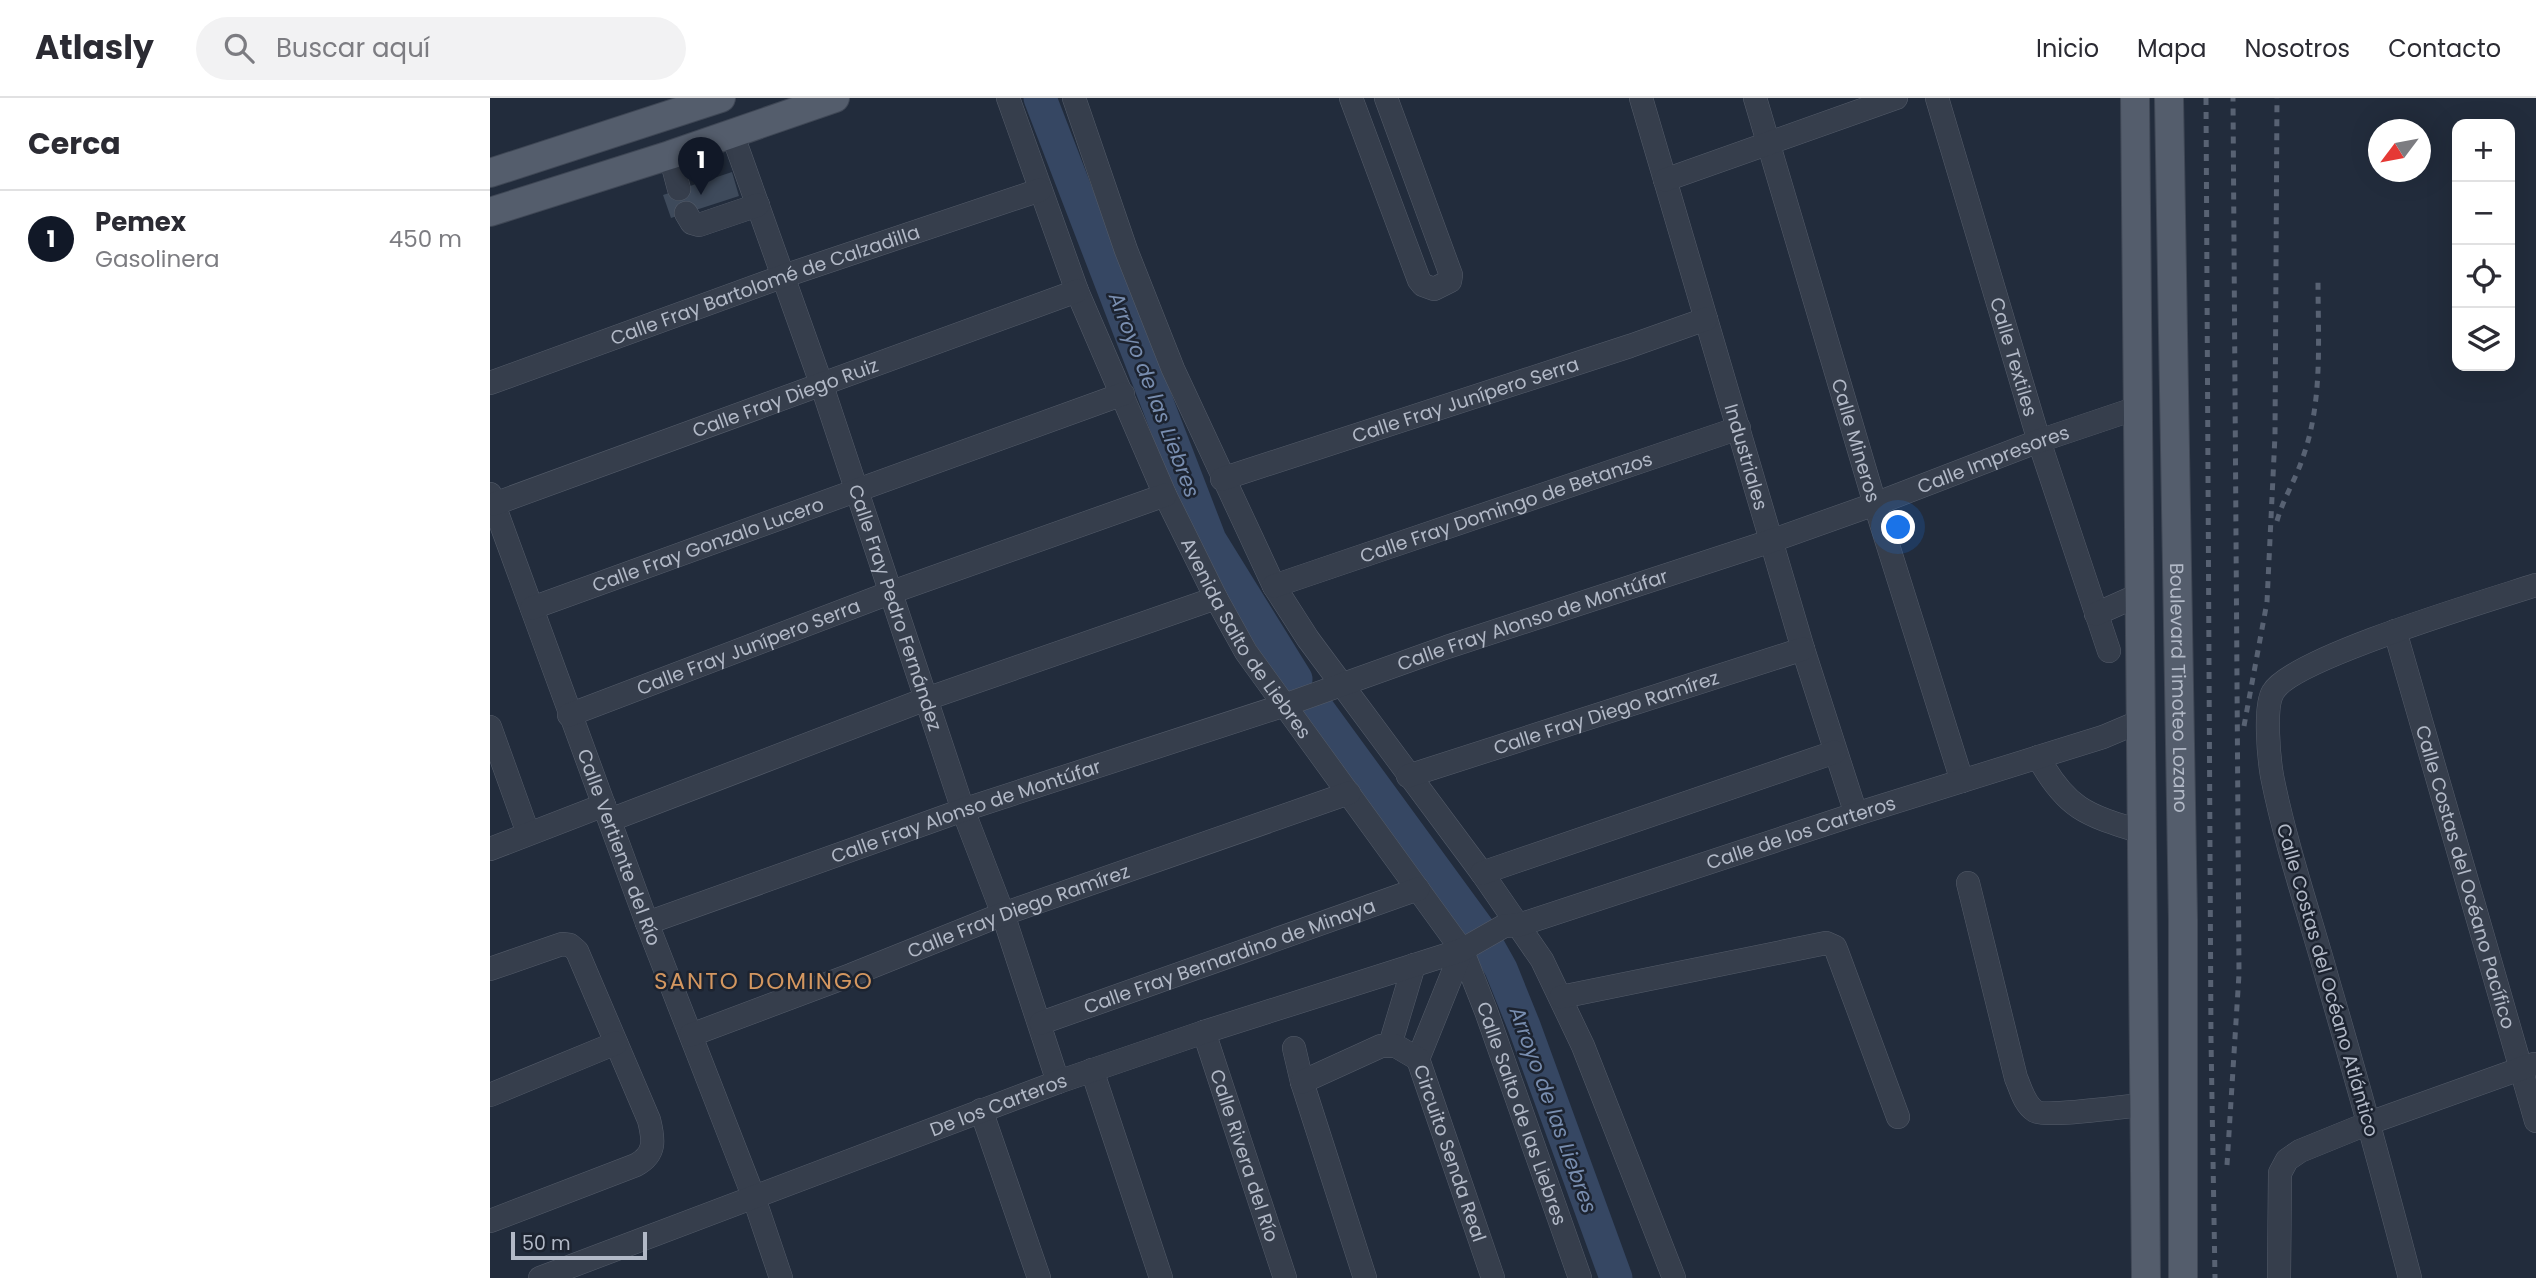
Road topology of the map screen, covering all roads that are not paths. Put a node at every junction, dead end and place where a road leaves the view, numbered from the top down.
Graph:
1 (721, 98) edge
2 (835, 98) edge
3 (1008, 98) edge
4 (1074, 98) edge
5 (1351, 98) edge
6 (1386, 98) edge
7 (1642, 98) edge
8 (1755, 98) edge
9 (1896, 98) edge
10 (1937, 98) edge
11 (2135, 98) edge
12 (2169, 98) edge
13 (672, 106) edge
14 (732, 133) junction
15 (1768, 144) junction
16 (670, 155) junction
17 (490, 173) edge
18 (1665, 180) junction
19 (679, 190) dead end
20 (1040, 190) junction
21 (758, 205) junction
22 (490, 212) edge
23 (686, 213) dead end
24 (784, 276) junction
25 (1077, 291) junction
26 (1706, 319) junction
27 (490, 383) edge
28 (821, 383) junction
29 (1122, 394) junction
30 (2137, 408) junction
31 (1739, 428) junction
32 (2039, 441) junction
33 (1222, 479) junction
34 (855, 489) junction
35 (1165, 495) junction
36 (492, 499) edge
37 (1875, 504) junction
38 (1771, 541) junction
39 (2536, 585) edge
40 (1274, 586) junction
41 (892, 592) junction
42 (2141, 594) junction
43 (1216, 598) junction
44 (532, 608) junction
45 (2096, 614) junction
46 (2395, 631) junction
47 (1803, 649) junction
48 (2109, 651) dead end
49 (1337, 685) junction
50 (926, 699) junction
51 (1291, 703) junction
52 (569, 715) junction
53 (2141, 721) junction
54 (490, 727) edge
55 (1835, 752) junction
56 (2039, 757) junction
57 (1408, 776) junction
58 (1962, 782) junction
59 (1349, 793) junction
60 (963, 810) junction
61 (607, 812) junction
62 (1856, 814) junction
63 (2142, 832) junction
64 (528, 833) junction
65 (490, 849) edge
66 (1482, 873) junction
67 (1968, 883) dead end
68 (1418, 889) junction
69 (1003, 914) junction
70 (647, 923) junction
71 (1512, 926) junction
72 (1467, 947) junction
73 (1414, 965) junction
74 (490, 969) edge
75 (1561, 996) junction
76 (1041, 1023) junction
77 (1204, 1032) junction
78 (691, 1035) junction
79 (616, 1043) junction
80 (1390, 1045) junction
81 (1294, 1048) dead end
82 (1418, 1059) junction
83 (2529, 1066) edge
84 (1092, 1070) junction
85 (1058, 1082) junction
86 (1302, 1082) junction
87 (490, 1095) edge
88 (2143, 1105) junction
89 (981, 1110) junction
90 (1898, 1117) dead end
91 (2536, 1121) edge
92 (2369, 1123) junction
93 (754, 1198) junction
94 (490, 1221) edge
95 (540, 1278) edge
96 (781, 1278) edge
97 (1039, 1278) edge
98 (1161, 1278) edge
99 (1285, 1278) edge
100 (1365, 1278) edge
101 (1493, 1278) edge
102 (1580, 1278) edge
103 (1674, 1278) edge
104 (2146, 1278) edge
105 (2183, 1278) edge
106 (2279, 1278) edge
107 (2410, 1278) edge

1 - 13 main road
2 - 14 main road
3 - 20 street, Avenida Salto de Liebres
4 - 33 street
5 - 6 street
7 - 18 street, Industriales
8 - 15 street, Calle Mineros
9 - 15 street
10 - 32 street, Calle Textiles
11 - 30 main road, Boulevard Timoteo Lozano
12 - 105 main road, Boulevard Timoteo Lozano
13 - 17 main road
14 - 16 main road
14 - 21 street, Calle Fray Pedro Fernández
15 - 18 street
15 - 37 street, Calle Mineros
16 - 19 street
16 - 22 main road
18 - 26 street, Industriales
20 - 24 street, Calle Fray Bartolomé de Calzadilla
20 - 25 street, Avenida Salto de Liebres
21 - 23 street
21 - 24 street, Calle Fray Pedro Fernández
24 - 27 street, Calle Fray Bartolomé de Calzadilla
24 - 28 street, Calle Fray Pedro Fernández
25 - 28 street, Calle Fray Diego Ruiz
25 - 29 street, Avenida Salto de Liebres
26 - 31 street, Industriales
26 - 33 street, Calle Fray Junípero Serra
28 - 34 street, Calle Fray Pedro Fernández
28 - 36 street, Calle Fray Diego Ruiz
29 - 34 street, Calle Fray Gonzalo Lucero
29 - 35 street, Avenida Salto de Liebres
30 - 32 street, Calle Impresores
30 - 42 main road, Boulevard Timoteo Lozano
31 - 38 street, Industriales
31 - 40 street, Calle Fray Domingo de Betanzos
32 - 37 street, Calle Impresores
32 - 45 street, Calle Textiles
33 - 40 street
34 - 41 street, Calle Fray Pedro Fernández
34 - 44 street, Calle Fray Gonzalo Lucero
35 - 41 street, Calle Fray Junípero Serra
35 - 43 street, Avenida Salto de Liebres
36 - 44 street, Calle Vertiente del Río
37 - 38 street, Calle Impresores
37 - 58 street, Calle Mineros
38 - 47 street, Industriales
38 - 49 street, Calle Fray Alonso de Montúfar
39 - 46 street
40 - 49 street
41 - 50 street, Calle Fray Pedro Fernández
41 - 52 street, Calle Fray Junípero Serra
42 - 45 street
42 - 53 main road, Boulevard Timoteo Lozano
43 - 50 street
43 - 51 street, Avenida Salto de Liebres
44 - 52 street, Calle Vertiente del Río
45 - 48 street, Calle Textiles
46 - 83 street, Calle Costas del Océano Pacífico
46 - 92 street, Calle Costas del Océano Atlántico
47 - 55 street, Industriales
47 - 57 street, Calle Fray Diego Ramírez
49 - 51 street, Calle Fray Alonso de Montúfar
49 - 57 street
50 - 60 street, Calle Fray Pedro Fernández
50 - 61 street
51 - 59 street, Avenida Salto de Liebres
51 - 60 street, Calle Fray Alonso de Montúfar
52 - 61 street, Calle Vertiente del Río
53 - 56 street, Calle de los Carteros
53 - 63 main road, Boulevard Timoteo Lozano
54 - 64 street
55 - 62 street, Industriales
55 - 66 street
56 - 58 street, Calle de los Carteros
56 - 63 street
57 - 66 street
58 - 62 street, Calle de los Carteros
59 - 68 street, Avenida Salto de Liebres
59 - 69 street, Calle Fray Diego Ramírez
60 - 69 street, Calle Fray Pedro Fernández
60 - 70 street, Calle Fray Alonso de Montúfar
61 - 64 street
61 - 70 street, Calle Vertiente del Río
62 - 71 street, Calle de los Carteros
63 - 88 main road, Boulevard Timoteo Lozano
64 - 65 street
66 - 71 street
67 - 88 street
68 - 72 street, Avenida Salto de Liebres
68 - 76 street, Calle Fray Bernardino de Minaya
69 - 76 street, Calle Fray Pedro Fernández
69 - 78 street, Calle Fray Diego Ramírez
70 - 78 street, Calle Vertiente del Río
71 - 72 street, Calle de los Carteros
71 - 75 street
72 - 73 street, De los Carteros
72 - 82 street, Circuito Senda Real
72 - 102 street, Calle Salto de las Liebres
73 - 77 street, De los Carteros
73 - 80 street
74 - 79 street
75 - 90 street
75 - 103 street
76 - 85 street, Calle Fray Pedro Fernández
77 - 84 street, De los Carteros
77 - 99 street, Calle Rivera del Río
78 - 93 street, Calle Vertiente del Río
79 - 87 street
79 - 94 street
80 - 82 street
80 - 86 street
81 - 86 street
82 - 101 street, Circuito Senda Real
83 - 91 street, Calle Costas del Océano Pacífico
83 - 92 street
84 - 85 street, De los Carteros
84 - 98 street
85 - 89 street, De los Carteros
86 - 100 street
88 - 104 main road, Boulevard Timoteo Lozano
89 - 93 street, De los Carteros
89 - 97 street
92 - 106 street
92 - 107 street, Calle Costas del Océano Atlántico
93 - 95 street, De los Carteros
93 - 96 street, Calle Vertiente del Río

